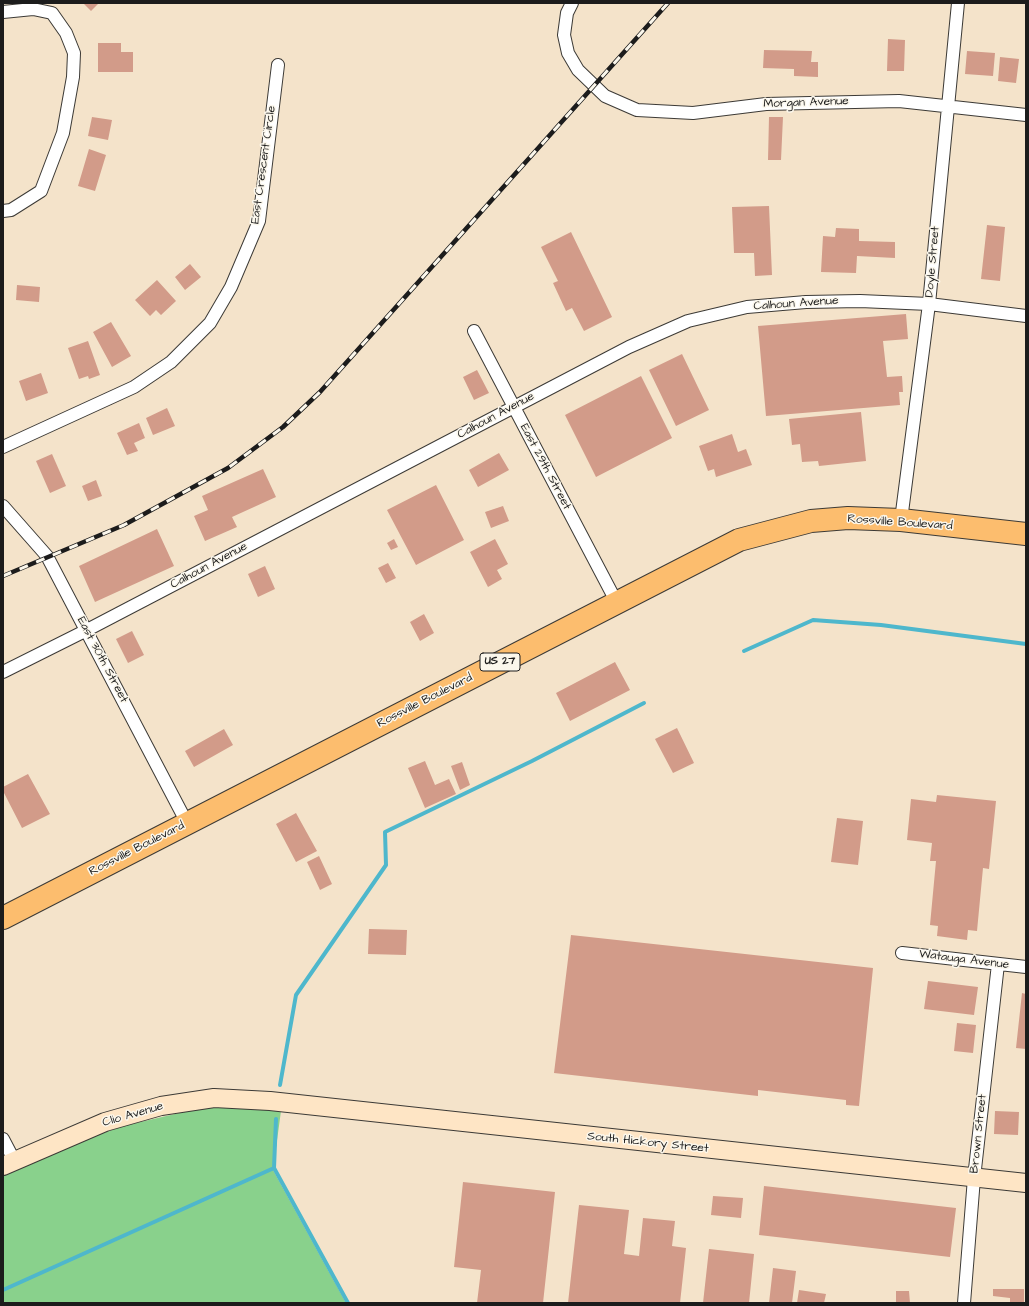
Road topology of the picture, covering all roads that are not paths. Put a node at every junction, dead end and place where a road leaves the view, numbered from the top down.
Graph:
1 (572, 3) edge
2 (958, 3) edge
3 (3, 12) edge
4 (278, 65) dead end
5 (947, 106) junction
6 (1026, 115) edge
7 (3, 211) edge
8 (929, 304) junction
9 (1026, 316) edge
10 (474, 331) dead end
11 (513, 407) junction
12 (3, 447) edge
13 (3, 506) edge
14 (901, 520) junction
15 (1026, 534) edge
16 (617, 603) junction
17 (87, 630) junction
18 (3, 672) edge
19 (187, 823) junction
20 (3, 918) edge
21 (902, 953) dead end
22 (998, 964) junction
23 (1026, 967) edge
24 (270, 1101) joint
25 (3, 1139) edge
26 (9, 1163) edge
27 (974, 1178) junction
28 (1026, 1183) edge
29 (964, 1303) edge

1 - 5 street, Morgan Avenue
2 - 5 street, Doyle Street
3 - 7 street
4 - 12 street, East Crescent Circle
5 - 6 street, Morgan Avenue
5 - 8 street, Doyle Street
8 - 9 street, Calhoun Avenue
8 - 11 street, Calhoun Avenue
8 - 14 street, Doyle Street
10 - 11 street, East 29th Street
11 - 16 street, East 29th Street
11 - 17 street, Calhoun Avenue
13 - 17 street, East 30th Street
14 - 15 highway, Rossville Boulevard / US 27
14 - 16 highway, Rossville Boulevard / US 27
16 - 19 highway, Rossville Boulevard / US 27
17 - 18 street, Calhoun Avenue
17 - 19 street, East 30th Street
19 - 20 highway, Rossville Boulevard / US 27
21 - 22 street, Watauga Avenue
22 - 23 street, Watauga Avenue
22 - 27 street, Brown Street
24 - 26 street, Clio Avenue
24 - 27 street, South Hickory Street
25 - 26 street
27 - 28 street, South Hickory Street
27 - 29 street, Brown Street

